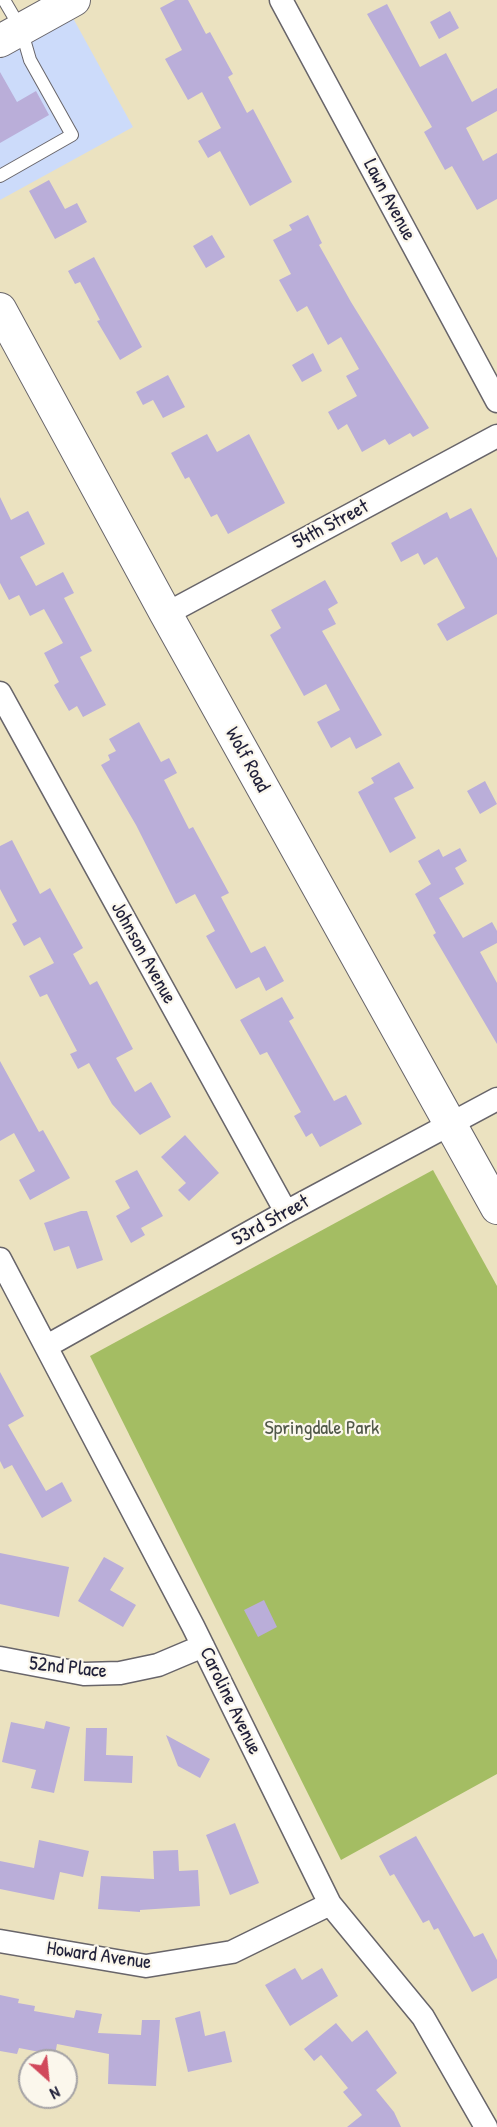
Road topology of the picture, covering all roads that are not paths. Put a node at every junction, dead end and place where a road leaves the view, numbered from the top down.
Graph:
1 (4, 0) edge
2 (74, 0) edge
3 (281, 0) edge
4 (11, 35) edge
5 (0, 176) edge
6 (0, 309) edge
7 (497, 401) edge
8 (497, 436) edge
9 (166, 614) junction
10 (0, 693) edge
11 (497, 1099) edge
12 (450, 1124) junction
13 (497, 1208) edge
14 (286, 1212) junction
15 (0, 1259) edge
16 (47, 1346) junction
17 (203, 1647) junction
18 (0, 1658) edge
19 (330, 1904) junction
20 (0, 1941) edge
21 (486, 2127) edge

1 - 4 lane
2 - 4 main road
3 - 7 street, Lawn Avenue
4 - 5 lane
6 - 9 main road, Wolf Road
8 - 9 street, 54th Street
9 - 12 main road, Wolf Road
10 - 14 street, Johnson Avenue
11 - 12 street, 53rd Street
12 - 13 main road, Wolf Road
12 - 14 street, 53rd Street
14 - 16 street, 53rd Street
15 - 16 street, Caroline Avenue
16 - 17 street, Caroline Avenue
17 - 18 street, 52nd Place
17 - 19 street, Caroline Avenue
19 - 20 street, Howard Avenue
19 - 21 street, Caroline Avenue

